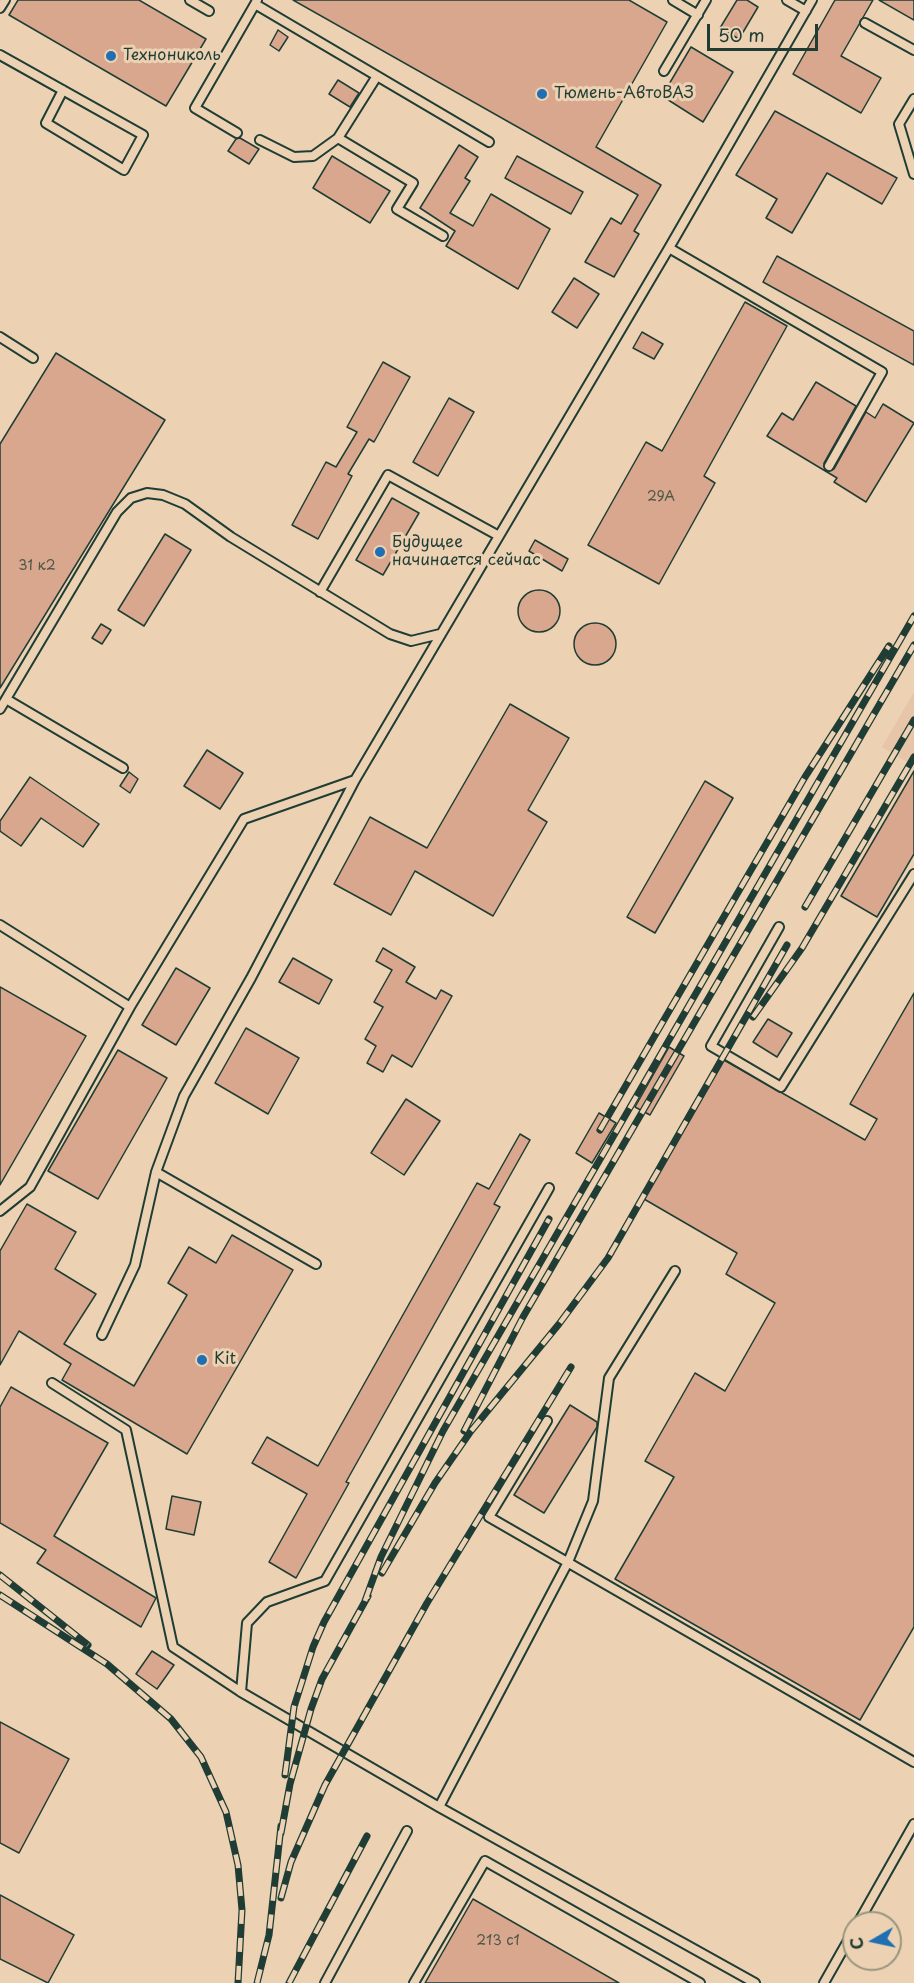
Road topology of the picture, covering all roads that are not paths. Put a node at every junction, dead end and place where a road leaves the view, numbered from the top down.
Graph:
1 (5, 0) edge
2 (190, 0) edge
3 (673, 0) edge
4 (706, 0) edge
5 (786, 0) edge
6 (812, 0) edge
7 (256, 2) edge
8 (0, 8) edge
9 (209, 11) dead end
10 (806, 11) junction
11 (698, 15) junction
12 (865, 23) dead end
13 (914, 50) edge
14 (0, 55) edge
15 (664, 71) dead end
16 (377, 76) junction
17 (63, 90) junction
18 (914, 99) edge
19 (237, 133) dead end
20 (338, 138) junction
21 (260, 140) dead end
22 (489, 142) dead end
23 (914, 174) edge
24 (443, 236) dead end
25 (669, 248) junction
26 (0, 337) edge
27 (33, 358) dead end
28 (829, 466) dead end
29 (499, 536) junction
30 (320, 592) junction
31 (440, 634) junction
32 (6, 699) junction
33 (0, 709) edge
34 (123, 768) dead end
35 (355, 780) junction
36 (914, 874) edge
37 (0, 925) edge
38 (779, 927) dead end
39 (130, 1007) junction
40 (156, 1172) junction
41 (549, 1188) dead end
42 (0, 1212) edge
43 (316, 1264) dead end
44 (675, 1271) dead end
45 (102, 1335) dead end
46 (52, 1383) dead end
47 (547, 1421) dead end
48 (568, 1562) junction
49 (241, 1692) junction
50 (914, 1762) edge
51 (439, 1808) junction
52 (914, 1824) edge
53 (407, 1831) dead end
54 (865, 1911) edge
55 (842, 1951) edge
56 (325, 1983) edge
57 (414, 1983) edge
58 (700, 1983) edge
59 (755, 1983) edge
60 (824, 1983) edge

1 - 8 lane
2 - 9 lane
3 - 11 lane
4 - 11 lane
5 - 10 lane
6 - 10 lane
7 - 16 lane
7 - 19 lane
10 - 25 lane
11 - 15 lane
12 - 13 lane
14 - 17 lane
16 - 20 lane
16 - 22 lane
17 - 17 lane
18 - 23 lane
20 - 21 lane
20 - 24 lane
25 - 28 lane
25 - 29 lane
26 - 27 lane
29 - 30 lane
29 - 31 lane
30 - 31 lane
30 - 32 lane
31 - 35 lane
32 - 33 lane
32 - 34 lane
35 - 39 lane
35 - 40 lane
36 - 38 lane
37 - 39 lane
39 - 42 lane
40 - 43 lane
40 - 45 lane
41 - 49 lane
44 - 48 lane
46 - 49 lane
47 - 48 lane
48 - 50 lane
48 - 51 lane
49 - 51 lane
51 - 59 lane
52 - 54 lane
53 - 56 lane
55 - 60 lane
57 - 58 lane

